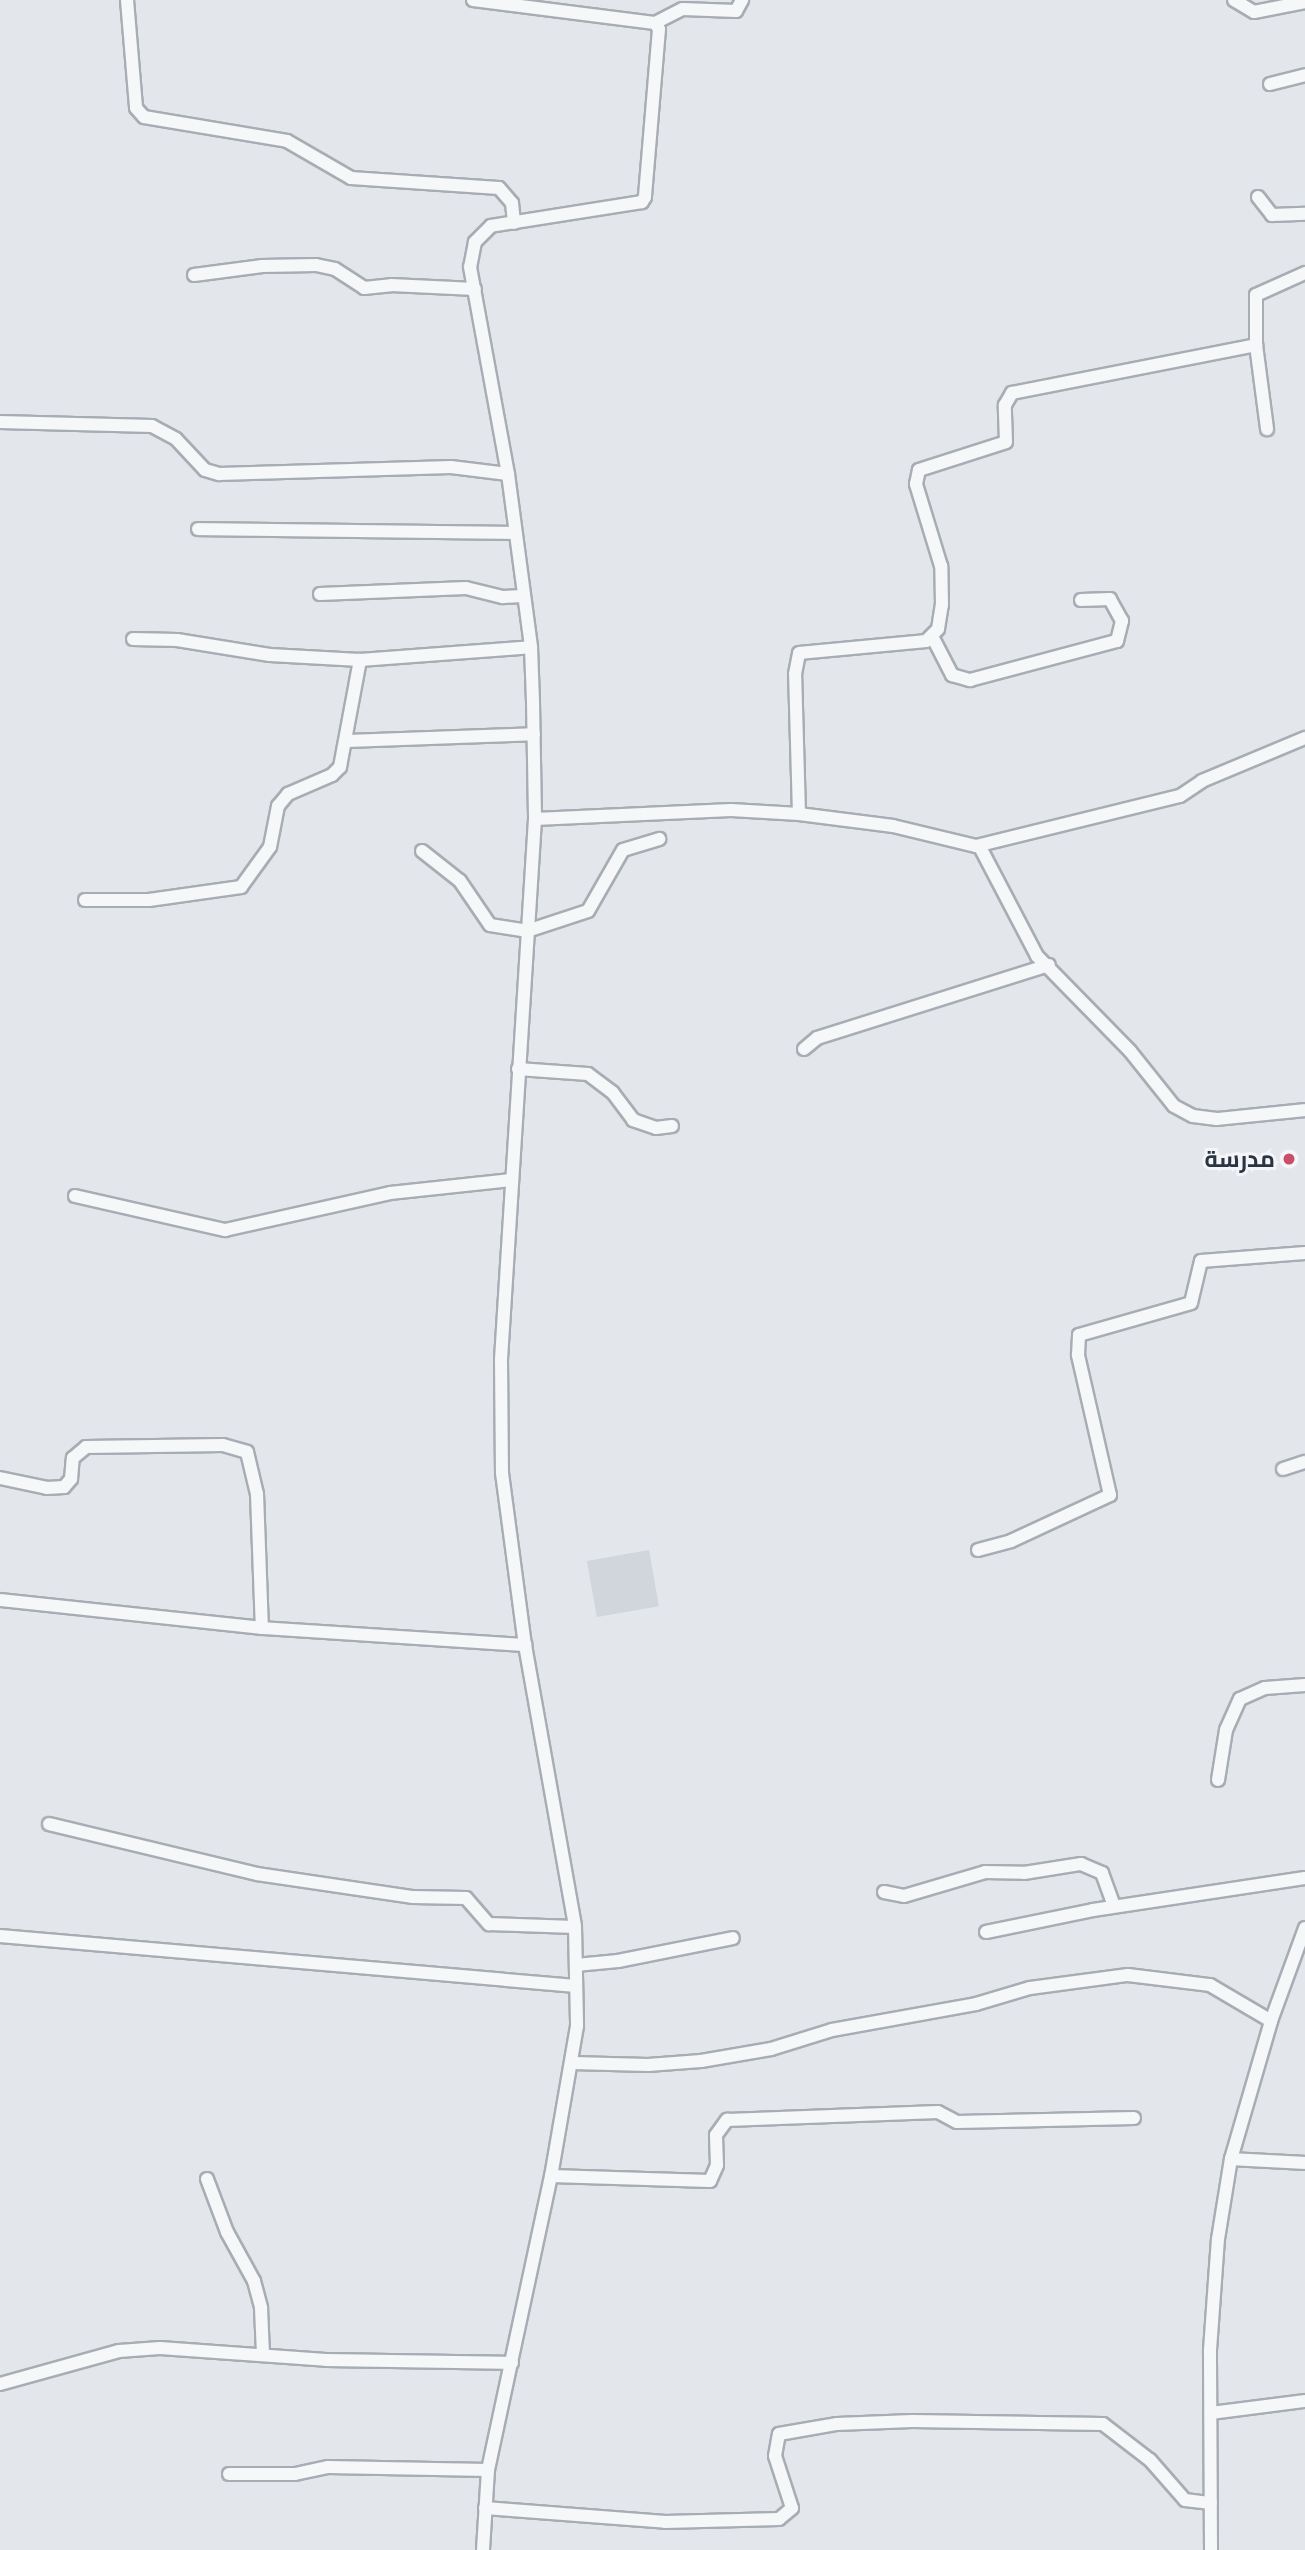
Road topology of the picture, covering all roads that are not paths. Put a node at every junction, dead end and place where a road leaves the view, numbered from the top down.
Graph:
1 (127, 0) edge
2 (473, 0) edge
3 (741, 0) edge
4 (1234, 0) edge
5 (1305, 2) edge
6 (655, 23) junction
7 (1305, 75) edge
8 (1270, 84) dead end
9 (1258, 197) dead end
10 (1305, 214) edge
11 (514, 223) junction
12 (1305, 273) edge
13 (194, 275) dead end
14 (475, 289) junction
15 (1256, 345) junction
16 (0, 422) edge
17 (1267, 429) dead end
18 (508, 474) junction
19 (198, 529) dead end
20 (513, 533) junction
21 (320, 594) dead end
22 (523, 596) junction
23 (1081, 600) dead end
24 (933, 638) junction
25 (133, 639) dead end
26 (531, 647) junction
27 (360, 660) junction
28 (534, 734) junction
29 (1305, 738) edge
30 (346, 741) junction
31 (799, 814) junction
32 (535, 819) junction
33 (659, 839) dead end
34 (976, 846) junction
35 (422, 851) dead end
36 (85, 900) dead end
37 (527, 931) junction
38 (1048, 965) junction
39 (804, 1049) dead end
40 (518, 1069) junction
41 (1305, 1110) edge
42 (672, 1126) dead end
43 (511, 1180) junction
44 (75, 1196) dead end
45 (1305, 1253) edge
46 (1305, 1462) edge
47 (1283, 1469) dead end
48 (0, 1478) edge
49 (978, 1550) dead end
50 (0, 1600) edge
51 (262, 1628) junction
52 (525, 1645) junction
53 (1305, 1685) edge
54 (1218, 1780) dead end
55 (49, 1824) dead end
56 (1305, 1878) edge
57 (884, 1892) dead end
58 (1114, 1906) junction
59 (575, 1927) junction
60 (986, 1932) dead end
61 (1304, 1935) edge
62 (0, 1936) edge
63 (733, 1938) dead end
64 (576, 1965) junction
65 (576, 1986) junction
66 (1270, 2021) junction
67 (572, 2063) junction
68 (1134, 2118) dead end
69 (1231, 2159) junction
70 (1305, 2163) edge
71 (551, 2176) junction
72 (208, 2179) dead end
73 (263, 2353) junction
74 (512, 2363) junction
75 (0, 2384) edge
76 (1305, 2401) edge
77 (1211, 2413) junction
78 (488, 2470) junction
79 (229, 2474) dead end
80 (1211, 2503) junction
81 (485, 2508) junction
82 (483, 2550) edge
83 (1211, 2550) edge

1 - 11 street
2 - 6 street
3 - 6 street
4 - 5 street
6 - 11 street
7 - 8 street
9 - 10 street
11 - 14 street
12 - 15 street
13 - 14 street
14 - 18 street
15 - 17 street
15 - 24 street
16 - 18 street
18 - 20 street
19 - 20 street
20 - 22 street
21 - 22 street
22 - 26 street
23 - 24 street
24 - 31 street
25 - 27 street
26 - 27 street
26 - 28 street
27 - 30 street
28 - 30 street
28 - 32 street
29 - 34 street
30 - 36 street
31 - 32 street
31 - 34 street
32 - 37 street
33 - 37 street
34 - 38 street
35 - 37 street
37 - 40 street
38 - 39 street
38 - 41 street
40 - 42 street
40 - 43 street
43 - 44 street
43 - 52 street
45 - 49 street
46 - 47 street
48 - 51 street
50 - 51 street
51 - 52 street
52 - 59 street
53 - 54 street
55 - 59 street
56 - 58 street
57 - 58 street
58 - 60 street
59 - 64 street
61 - 66 street
62 - 65 street
63 - 64 street
64 - 65 street
65 - 67 street
66 - 67 street
66 - 69 street
67 - 71 street
68 - 71 street
69 - 70 street
69 - 77 street
71 - 74 street
72 - 73 street
73 - 74 street
73 - 75 street
74 - 78 street
76 - 77 street
77 - 80 street
78 - 79 street
78 - 81 street
80 - 81 street
80 - 83 street
81 - 82 street

